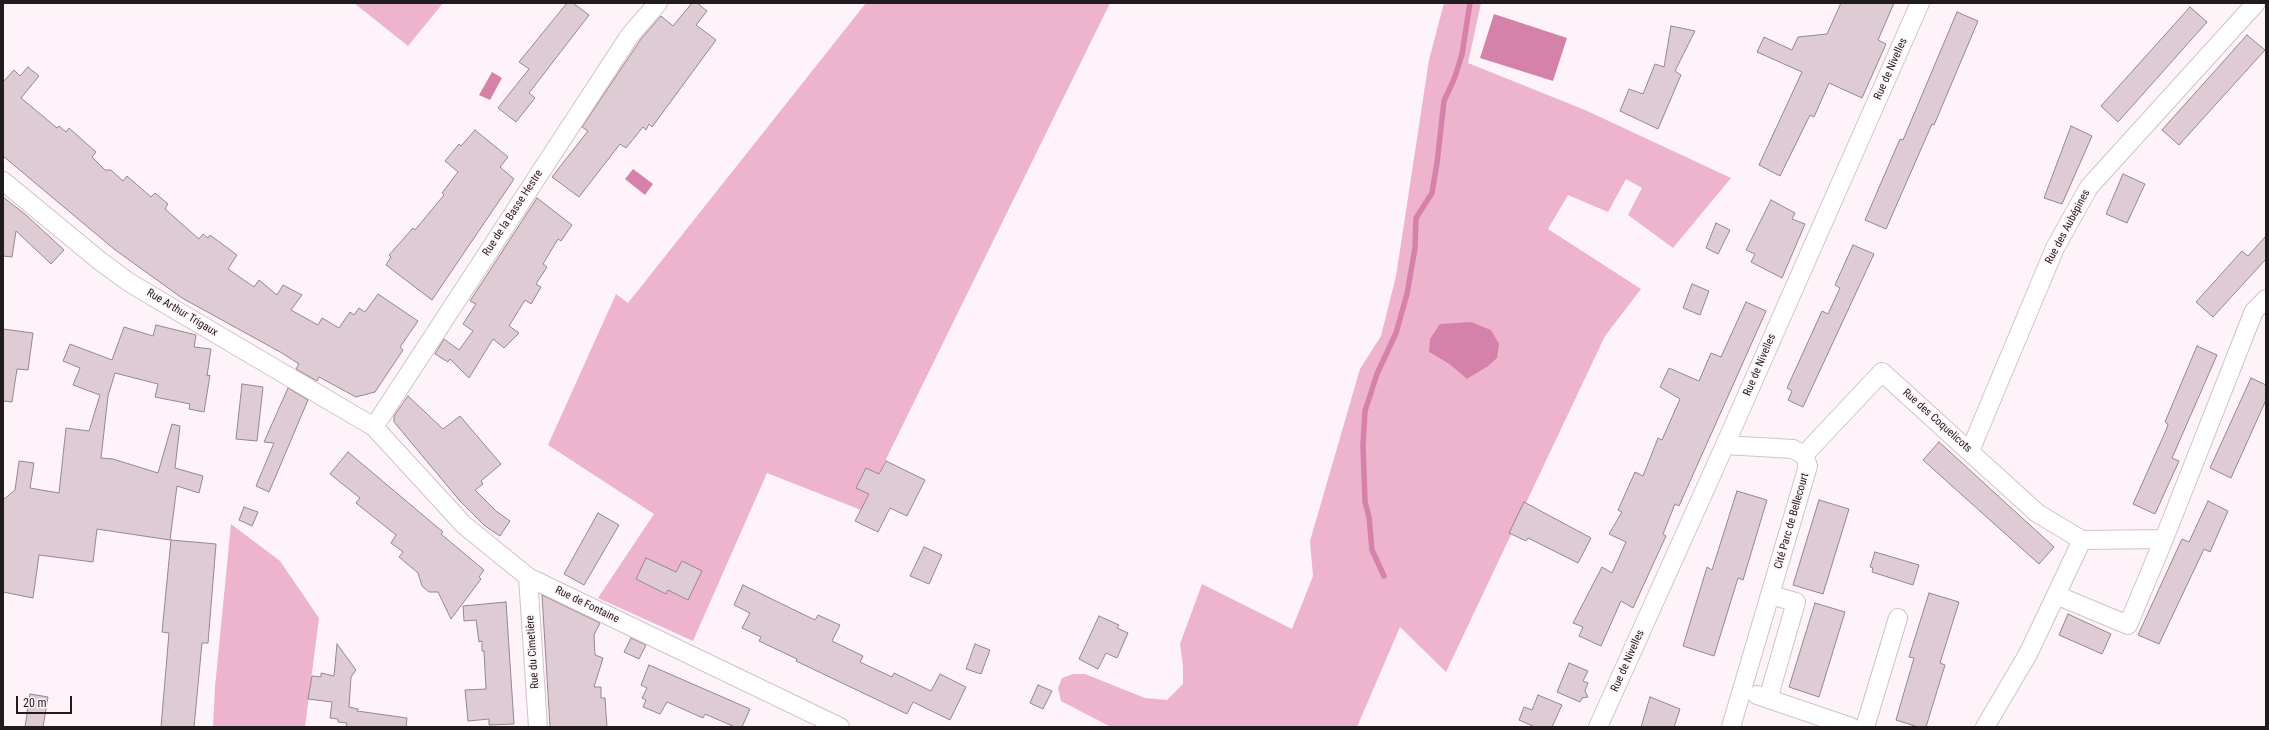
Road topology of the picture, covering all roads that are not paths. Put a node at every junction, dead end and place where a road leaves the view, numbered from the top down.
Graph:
1 (658, 3) edge
2 (1920, 3) edge
3 (2256, 3) edge
4 (3, 181) edge
5 (2266, 299) edge
6 (374, 427) junction
7 (1725, 445) junction
8 (1970, 451) junction
9 (1804, 455) junction
10 (2164, 539) junction
11 (2082, 540) junction
12 (528, 577) junction
13 (1770, 595) junction
14 (2056, 595) junction
15 (1898, 618) dead end
16 (1742, 690) junction
17 (1768, 699) junction
18 (1844, 726) edge
19 (538, 727) edge
20 (840, 727) edge
21 (1598, 727) edge
22 (1731, 727) edge
23 (1865, 727) edge
24 (1984, 727) edge

1 - 6 street, Rue de la Basse Hestre
2 - 7 street, Rue de Nivelles
3 - 8 street, Rue des Aubépines
4 - 6 street, Rue Arthur Trigaux
5 - 10 street
6 - 12 street, Rue de Fontaine
7 - 9 street
7 - 21 street, Rue de Nivelles
8 - 9 street, Rue des Coquelicots
8 - 11 street, Rue des Coquelicots
9 - 13 street, Cité Parc de Bellecourt
10 - 11 street
10 - 14 street
11 - 14 street
12 - 19 street, Rue du Cimetière
12 - 20 street, Rue de Fontaine
13 - 16 street, Cité Parc de Bellecourt
13 - 17 street
14 - 24 street
15 - 23 street
16 - 17 street
16 - 22 street, Cité Parc de Bellecourt
17 - 18 street

